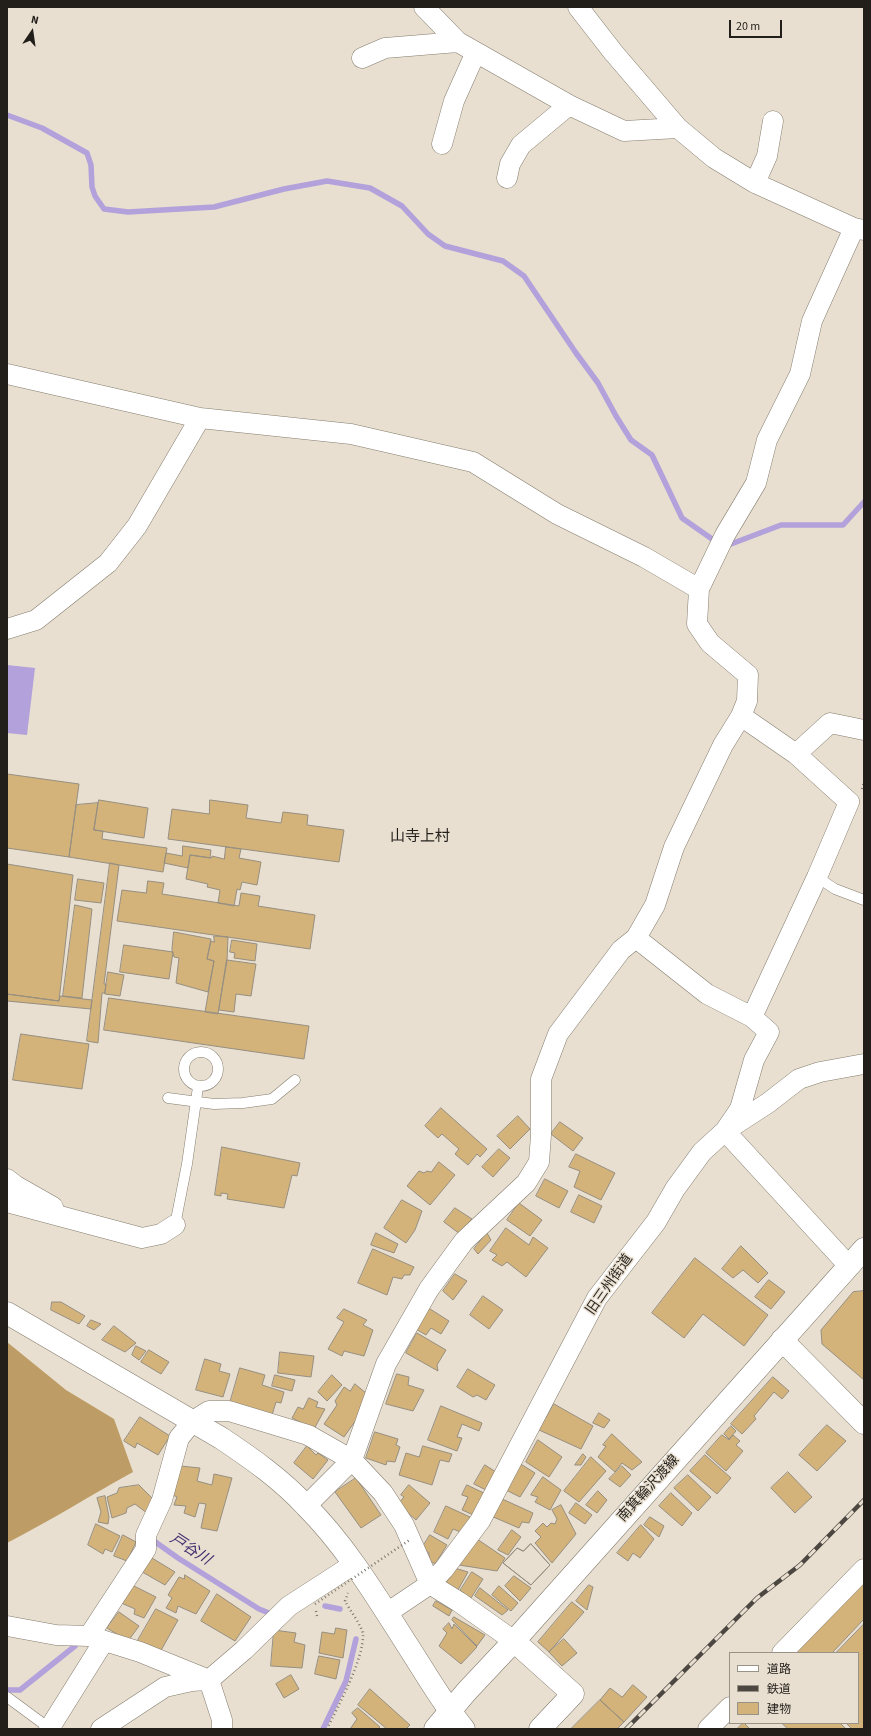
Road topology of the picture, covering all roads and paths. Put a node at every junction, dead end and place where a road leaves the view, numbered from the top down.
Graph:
1 (424, 7) edge
2 (578, 7) edge
3 (458, 42) junction
4 (476, 52) junction
5 (362, 58) dead end
6 (569, 105) junction
7 (773, 121) dead end
8 (678, 128) junction
9 (442, 144) dead end
10 (507, 178) dead end
11 (755, 183) junction
12 (859, 229) edge
13 (7, 374) edge
14 (200, 418) junction
15 (699, 589) junction
16 (7, 629) edge
17 (741, 716) junction
18 (864, 730) edge
19 (796, 754) junction
20 (817, 876) junction
21 (864, 900) edge
22 (636, 938) junction
23 (752, 1017) junction
24 (864, 1064) edge
25 (294, 1080) dead end
26 (198, 1087) dead end
27 (168, 1098) dead end
28 (196, 1103) junction
29 (725, 1131) junction
30 (7, 1179) edge
31 (7, 1202) edge
32 (83, 1223) junction
33 (175, 1225) joint
34 (864, 1249) edge
35 (849, 1266) junction
36 (7, 1312) edge
37 (782, 1340) junction
38 (193, 1421) junction
39 (864, 1423) edge
40 (352, 1460) junction
41 (306, 1506) junction
42 (411, 1539) junction
43 (354, 1564) junction
44 (864, 1569) edge
45 (430, 1584) junction
46 (348, 1592) dead end
47 (315, 1604) dead end
48 (387, 1613) junction
49 (7, 1626) edge
50 (97, 1638) junction
51 (514, 1641) junction
52 (783, 1652) edge
53 (209, 1680) junction
54 (7, 1697) edge
55 (729, 1708) edge
56 (450, 1712) junction
57 (49, 1728) edge
58 (101, 1729) edge
59 (222, 1729) edge
60 (327, 1729) edge
61 (435, 1729) edge
62 (464, 1729) edge
63 (540, 1729) edge
64 (708, 1729) edge

1 - 3 street
2 - 8 street
3 - 4 street
3 - 5 street
4 - 6 street
4 - 9 street
6 - 8 street
6 - 10 street
7 - 11 street
8 - 11 street
11 - 12 street
12 - 15 street
13 - 14 street
14 - 15 street
14 - 16 street
15 - 17 street
17 - 19 street
17 - 22 street
18 - 19 street
19 - 20 street
20 - 21 lane
20 - 23 street
22 - 23 street
22 - 40 street
23 - 29 street
24 - 29 street, 旧三州街道
25 - 28 lane
26 - 28 lane
27 - 28 lane
28 - 33 lane
29 - 35 street
29 - 45 street, 旧三州街道
30 - 32 street
31 - 32 street
32 - 33 street
34 - 35 street, 南箕輪沢渡線
35 - 37 street, 南箕輪沢渡線
36 - 38 street
37 - 39 street
37 - 51 street, 南箕輪沢渡線
38 - 40 street
38 - 41 street
38 - 50 street
40 - 41 street
40 - 42 street
41 - 43 street
42 - 45 street
42 - 47 path, bridge
43 - 48 street
43 - 53 street
44 - 52 street
45 - 48 street, 旧三州街道
45 - 51 street
46 - 60 path
48 - 56 street
49 - 50 street
50 - 53 street
50 - 57 street
51 - 56 street, 南箕輪沢渡線
51 - 63 street
53 - 58 street
53 - 59 street
54 - 57 lane
55 - 64 street
56 - 61 street, 南箕輪沢渡線
56 - 62 street

